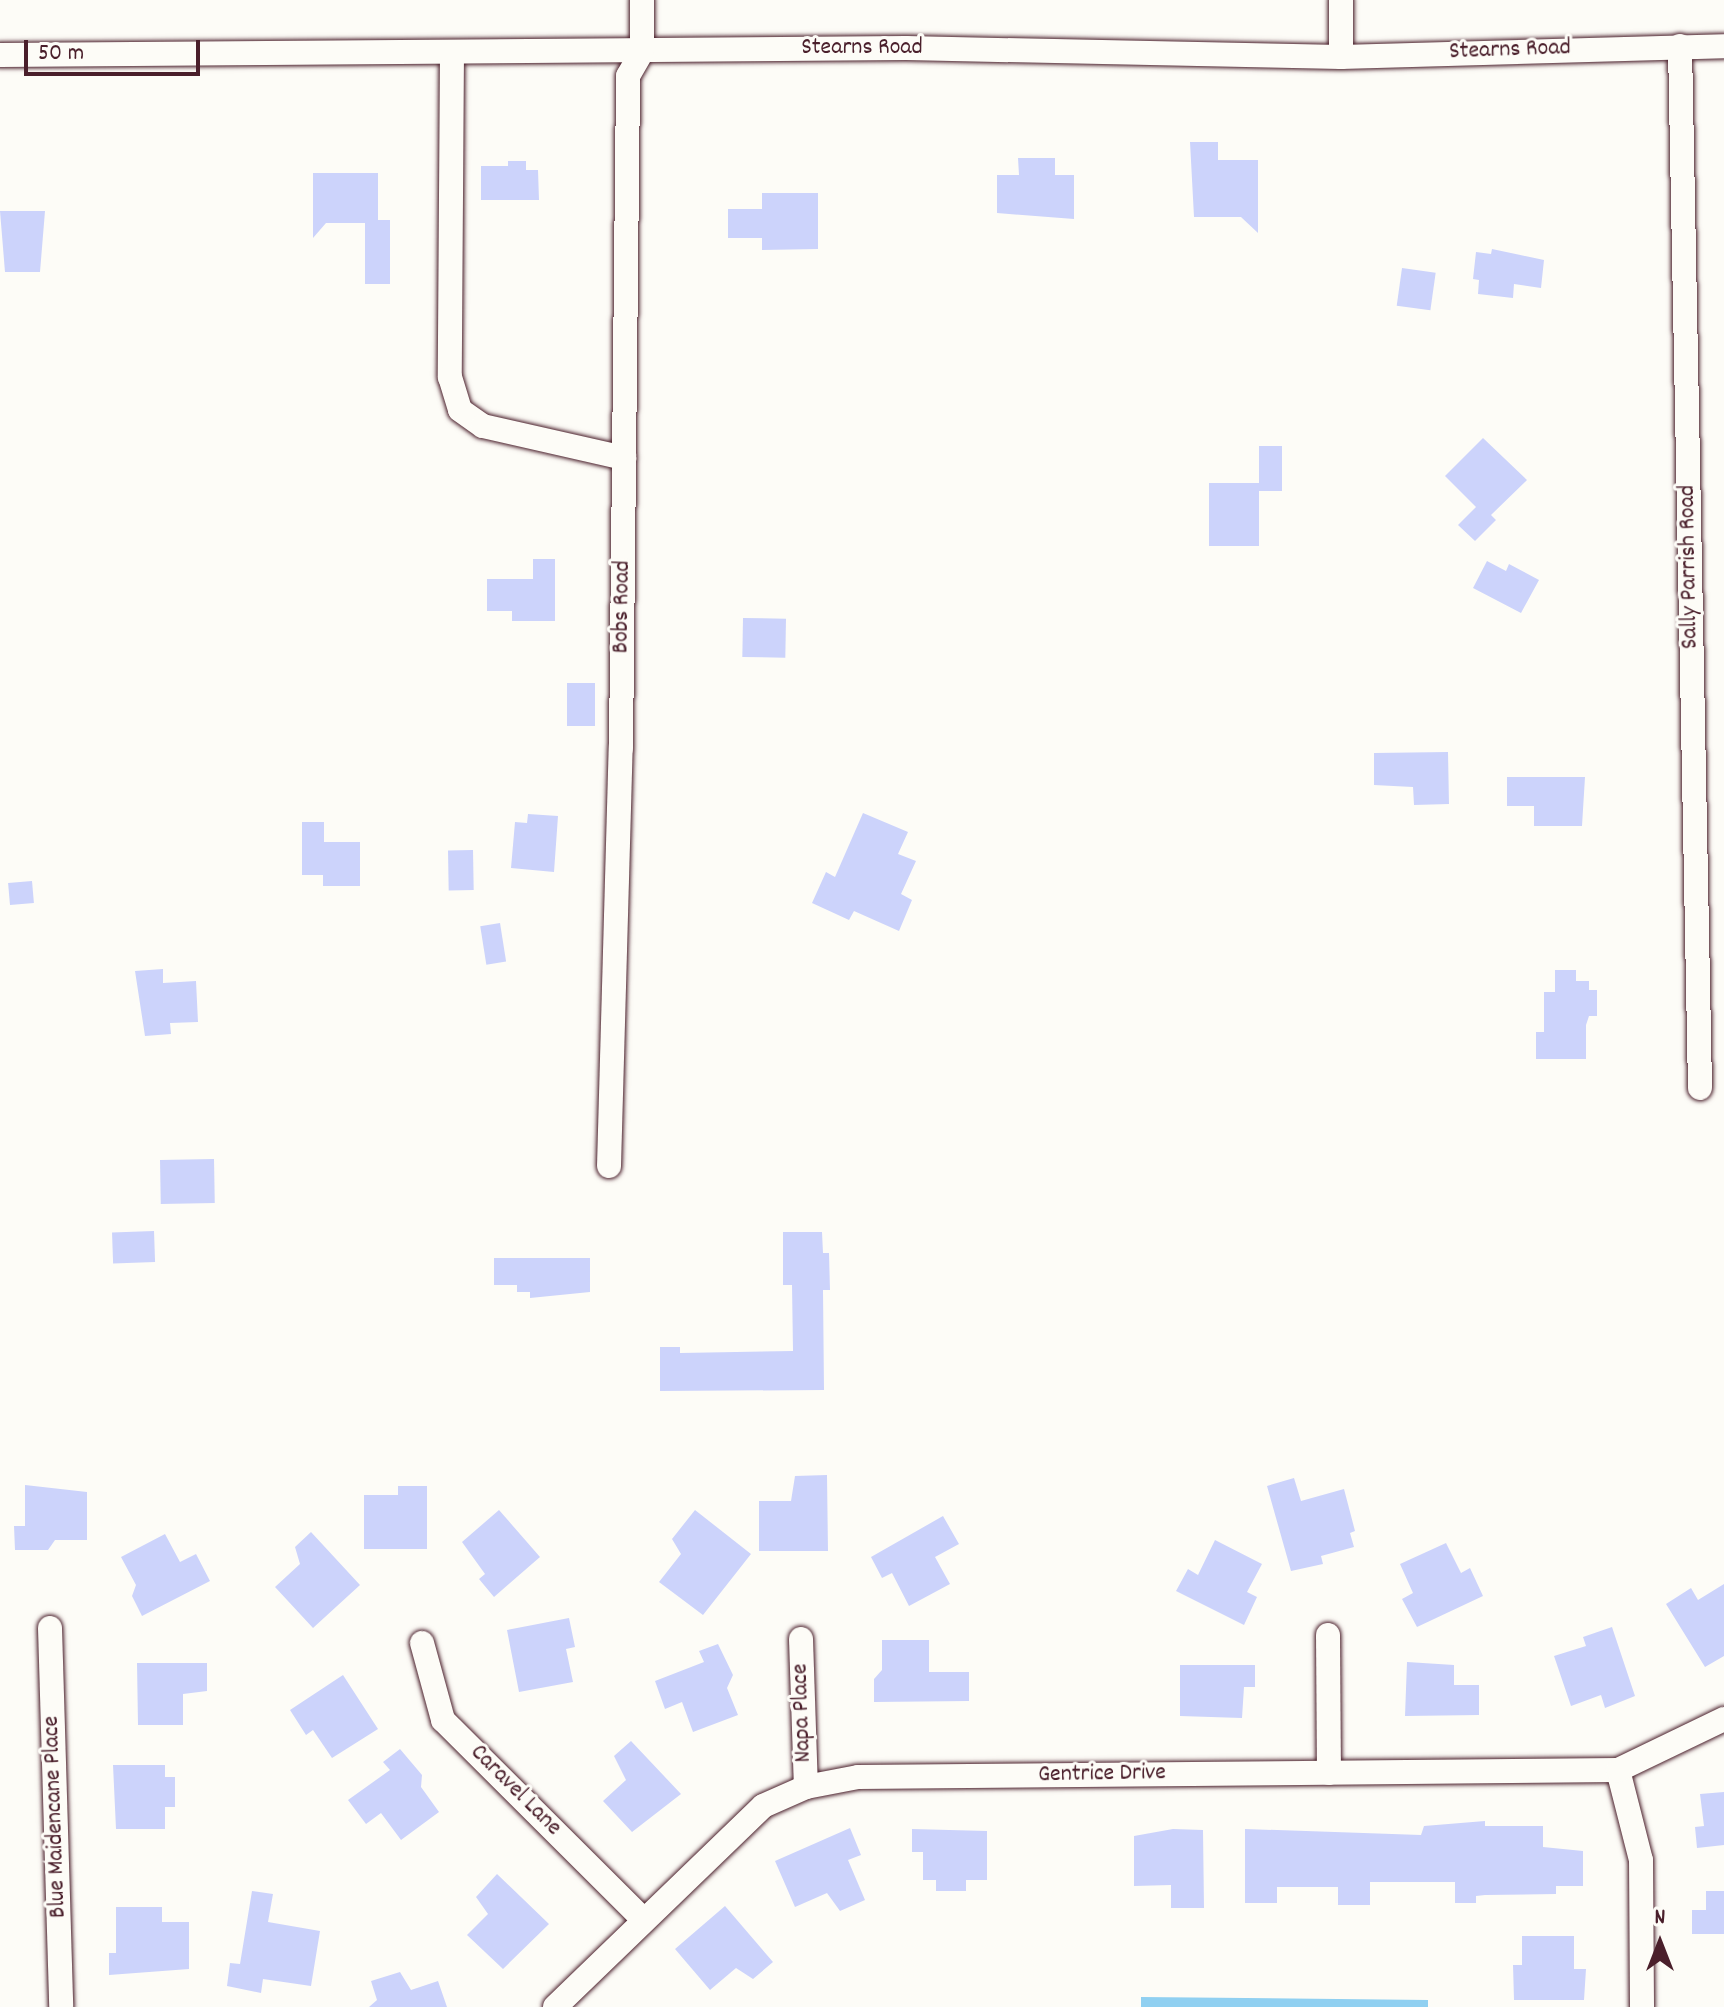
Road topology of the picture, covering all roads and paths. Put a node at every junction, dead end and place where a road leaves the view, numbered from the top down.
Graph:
1 (642, 0) edge
2 (1341, 0) edge
3 (1680, 46) junction
4 (1724, 46) edge
5 (452, 52) junction
6 (642, 52) junction
7 (0, 55) edge
8 (1341, 57) junction
9 (624, 458) junction
10 (1700, 1088) dead end
11 (609, 1166) dead end
12 (50, 1628) dead end
13 (1328, 1635) dead end
14 (801, 1639) dead end
15 (422, 1643) dead end
16 (1724, 1719) edge
17 (1618, 1770) junction
18 (1329, 1773) junction
19 (806, 1787) junction
20 (643, 1919) junction
21 (61, 2007) edge
22 (555, 2007) edge
23 (1642, 2007) edge

1 - 6 street
2 - 8 street
3 - 4 street, Stearns Road
3 - 8 street, Stearns Road
3 - 10 street, Sally Parrish Road
5 - 6 street, Stearns Road
5 - 7 street, Stearns Road
5 - 9 street
6 - 8 street, Stearns Road
6 - 9 street, Bobs Road
9 - 11 street, Bobs Road
12 - 21 street, Blue Maidencane Place
13 - 18 street
14 - 19 street, Napa Place
15 - 20 street, Caravel Lane
16 - 17 street, Gentrice Drive
17 - 18 street, Gentrice Drive
17 - 23 street
18 - 19 street, Gentrice Drive
19 - 20 street, Gentrice Drive
20 - 22 street, Gentrice Drive

